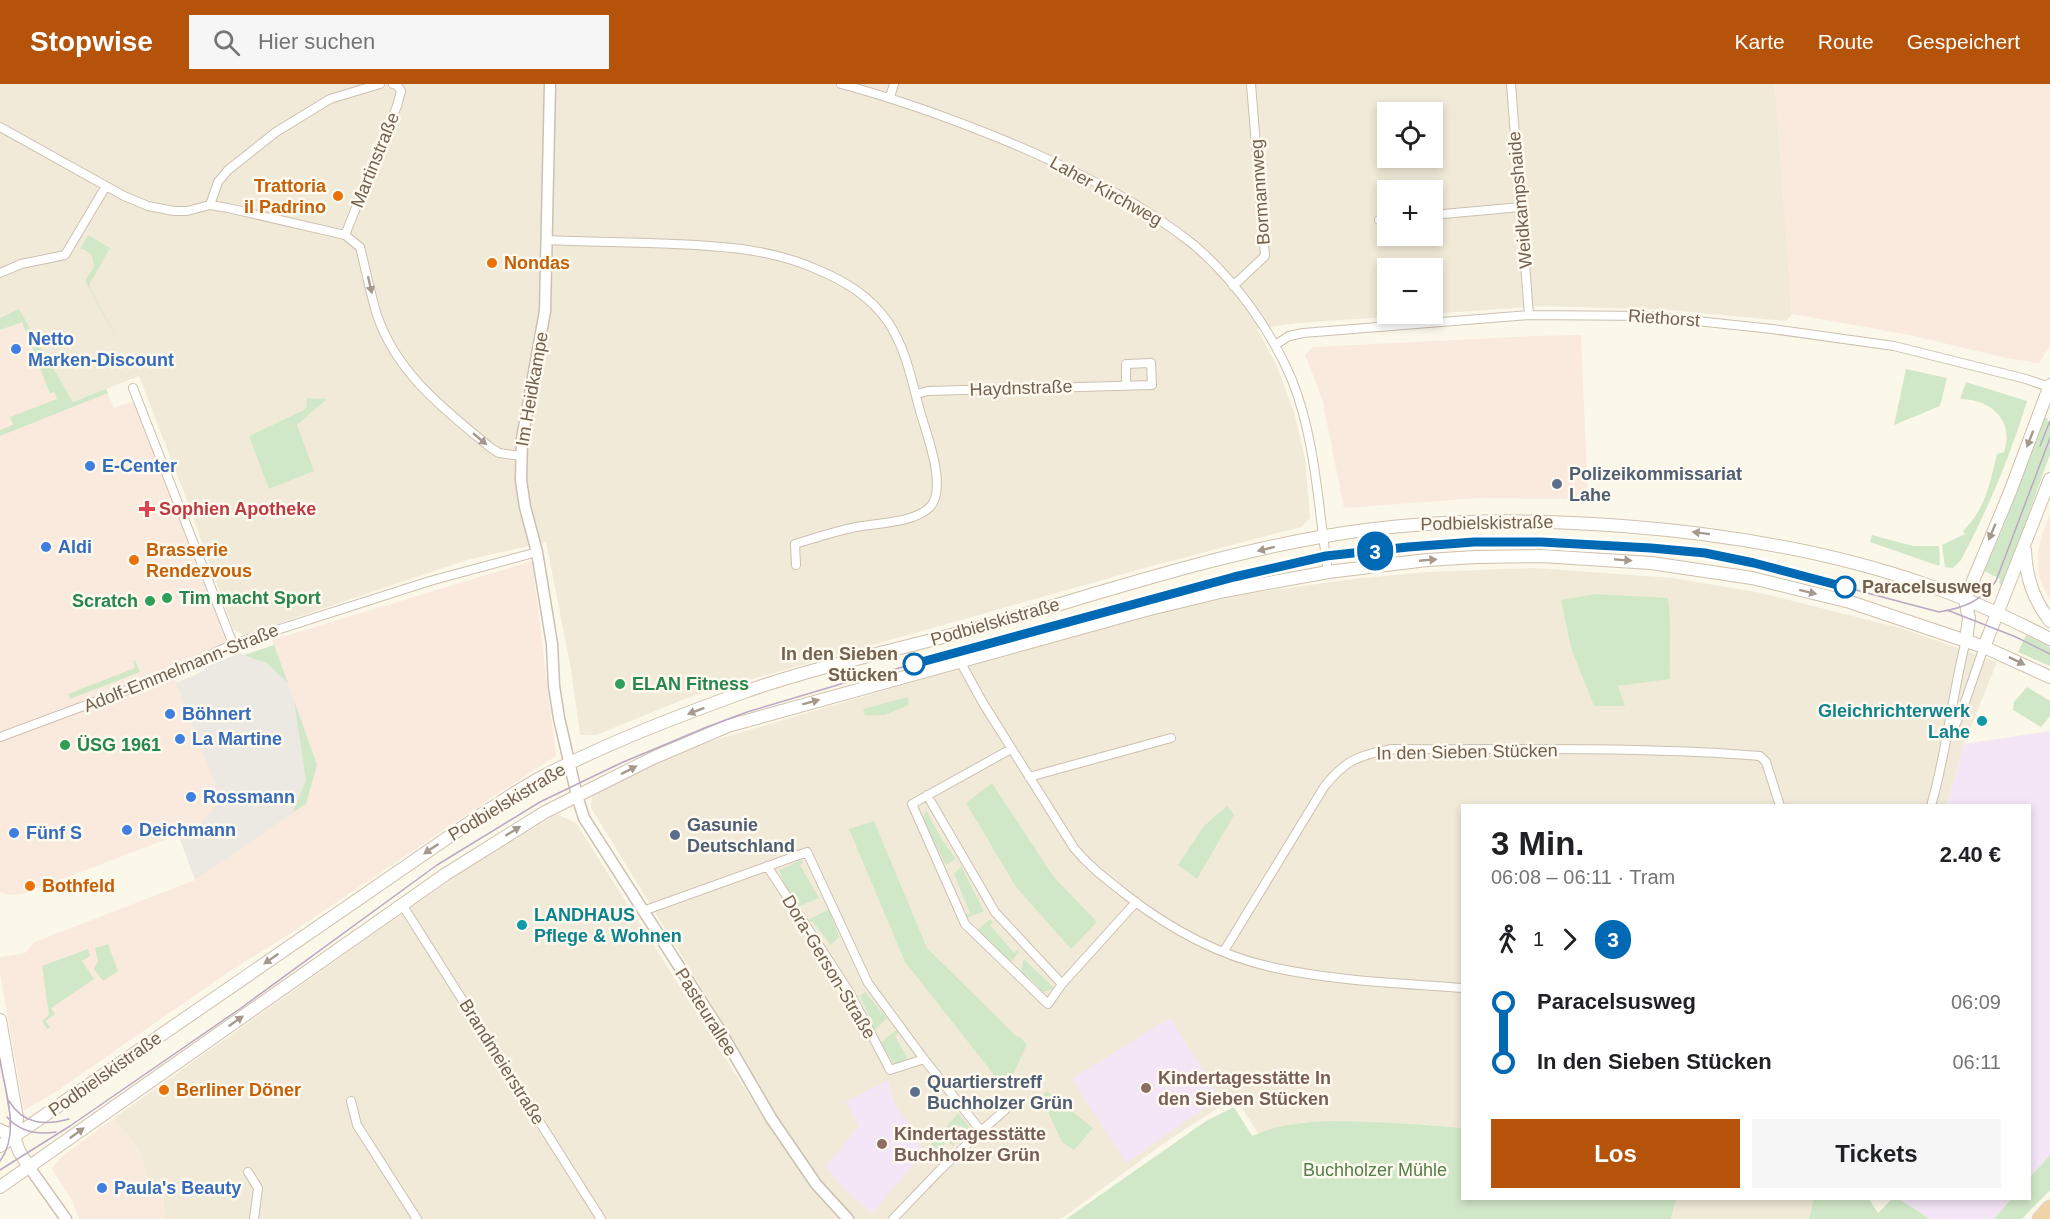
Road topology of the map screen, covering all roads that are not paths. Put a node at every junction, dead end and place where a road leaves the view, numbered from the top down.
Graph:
1 (380, 84) edge
2 (395, 84) edge
3 (550, 84) edge
4 (841, 84) edge
5 (894, 84) edge
6 (1251, 84) edge
7 (1511, 84) edge
8 (890, 97) junction
9 (0, 127) edge
10 (106, 186) junction
11 (210, 205) junction
12 (1521, 207) junction
13 (1443, 214) edge
14 (345, 235) junction
15 (547, 240) junction
16 (0, 273) edge
17 (1233, 286) junction
18 (1529, 315) junction
19 (1275, 345) junction
20 (1126, 386) dead end
21 (2050, 387) edge
22 (133, 388) dead end
23 (917, 394) junction
24 (521, 456) junction
25 (2050, 479) edge
26 (1323, 536) junction
27 (2025, 546) junction
28 (537, 552) junction
29 (796, 565) dead end
30 (1328, 572) junction
31 (1965, 600) junction
32 (1998, 614) junction
33 (2050, 621) edge
34 (2050, 639) edge
35 (1966, 640) junction
36 (233, 644) junction
37 (1984, 647) junction
38 (961, 663) junction
39 (2050, 677) edge
40 (0, 737) edge
41 (1171, 738) dead end
42 (1948, 740) junction
43 (1011, 749) junction
44 (570, 763) junction
45 (1029, 777) junction
46 (927, 795) junction
47 (577, 796) junction
48 (1779, 804) edge
49 (1932, 804) edge
50 (767, 866) junction
51 (1136, 902) junction
52 (403, 906) junction
53 (643, 911) junction
54 (1224, 951) junction
55 (1062, 984) junction
56 (1461, 988) edge
57 (0, 1020) edge
58 (924, 1059) junction
59 (351, 1101) dead end
60 (1005, 1110) dead end
61 (0, 1130) edge
62 (981, 1131) junction
63 (14, 1137) junction
64 (0, 1146) edge
65 (29, 1167) junction
66 (248, 1172) dead end
67 (0, 1187) edge
68 (2050, 1208) edge
69 (66, 1219) edge
70 (254, 1219) edge
71 (417, 1219) edge
72 (601, 1219) edge
73 (848, 1219) edge
74 (893, 1219) edge
75 (2040, 1219) edge

1 - 11 street
2 - 14 street, Martinstraße
3 - 15 street, Im Heidkampe
4 - 8 street, Laher Kirchweg
5 - 8 street
6 - 17 street, Bormannweg
7 - 12 street, Weidkampshaide
8 - 17 street, Laher Kirchweg
9 - 10 street
10 - 11 street
10 - 16 street
11 - 14 street
12 - 13 street
12 - 18 street, Weidkampshaide
14 -> 24 street
15 - 23 street
15 - 24 street, Im Heidkampe
17 - 19 street, Laher Kirchweg
18 - 19 street, Riethorst
18 - 21 street, Riethorst
19 - 26 street, Laher Kirchweg
20 - 23 street, Haydnstraße
21 -> 31 main road
22 - 36 street
23 - 29 street
24 - 28 street, Im Heidkampe
25 - 27 main road
26 - 30 street, Laher Kirchweg
31 -> 26 main road, Podbielskistraße
26 -> 44 main road, Podbielskistraße
27 - 32 main road
27 - 33 main road
28 - 36 street, Adolf-Emmelmann-Straße
28 - 44 street, Im Heidkampe
30 -> 35 main road, Podbielskistraße
30 - 38 main road, Podbielskistraße
31 - 32 main road, Podbielskistraße
31 - 35 main road
32 - 34 main road, Podbielskistraße
32 - 37 main road
35 - 37 main road, Podbielskistraße
35 - 42 street
36 - 40 street, Adolf-Emmelmann-Straße
37 -> 39 main road, Podbielskistraße
37 - 42 street
38 - 43 street
47 -> 38 main road, Podbielskistraße
41 - 45 street
42 - 49 street
43 - 45 street
43 - 46 street
44 - 47 street, Im Heidkampe
44 -> 63 main road, Podbielskistraße
45 - 51 street
46 - 55 street
46 - 55 street
52 -> 47 main road, Podbielskistraße
47 - 53 street, Pasteurallee
48 - 54 street, In den Sieben Stücken
50 - 53 street, Dora-Gerson-Straße
50 - 58 street, Dora-Gerson-Straße
50 - 58 street, Dora-Gerson-Straße
51 - 54 street
51 - 55 street
65 -> 52 main road, Podbielskistraße
52 - 72 street, Brandmeierstraße
53 - 73 street, Pasteurallee
54 - 56 street
57 - 63 main road
58 - 62 street, Dora-Gerson-Straße
59 - 71 street
60 - 62 street
61 - 63 main road
62 - 74 street
63 - 64 main road, Podbielskistraße
63 - 65 main road
65 - 67 main road, Podbielskistraße
65 - 69 street
66 - 70 street
68 - 75 highway

